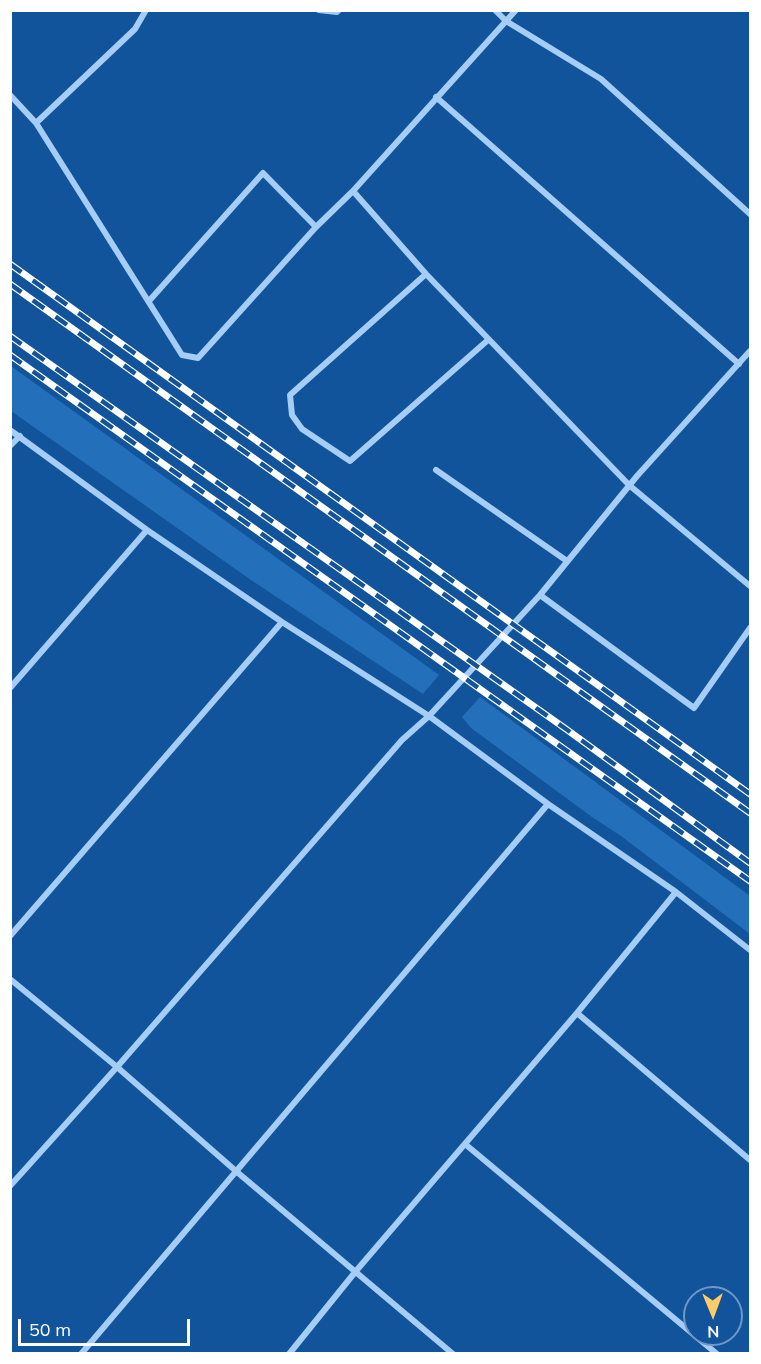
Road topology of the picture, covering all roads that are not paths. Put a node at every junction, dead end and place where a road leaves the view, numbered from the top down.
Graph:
1 (146, 10) edge
2 (319, 10) edge
3 (339, 10) edge
4 (495, 10) edge
5 (516, 10) edge
6 (506, 21) junction
7 (10, 95) edge
8 (436, 97) junction
9 (36, 123) junction
10 (352, 191) junction
11 (750, 214) edge
12 (316, 227) junction
13 (426, 274) junction
14 (149, 301) junction
15 (488, 340) junction
16 (750, 351) edge
17 (739, 364) junction
18 (10, 430) edge
19 (20, 436) junction
20 (10, 446) edge
21 (436, 470) dead end
22 (629, 485) junction
23 (147, 530) junction
24 (567, 561) junction
25 (750, 586) edge
26 (540, 595) junction
27 (282, 622) junction
28 (750, 628) edge
29 (10, 688) edge
30 (429, 716) junction
31 (548, 804) junction
32 (676, 892) junction
33 (10, 936) edge
34 (750, 950) edge
35 (10, 979) edge
36 (576, 1013) junction
37 (117, 1067) junction
38 (465, 1144) junction
39 (750, 1160) edge
40 (237, 1172) junction
41 (10, 1186) edge
42 (356, 1271) junction
43 (81, 1353) edge
44 (289, 1353) edge
45 (453, 1353) edge
46 (717, 1353) edge

1 - 9 street
2 - 3 street
4 - 6 street
5 - 6 street
6 - 8 street
6 - 11 street
7 - 9 street
8 - 10 street
8 - 17 street
9 - 14 street
10 - 12 street
10 - 13 street
12 - 14 street
12 - 14 street
13 - 15 street
13 - 15 street
15 - 22 street
16 - 17 street
17 - 22 street
18 - 19 street
19 - 20 street
19 - 23 street
21 - 24 street
22 - 24 street
22 - 25 street
23 - 27 street
23 - 29 street
24 - 26 street
26 - 28 street
26 - 30 street
27 - 30 street
27 - 33 street
30 - 31 street
30 - 37 street
31 - 32 street
31 - 40 street
32 - 34 street
32 - 36 street
35 - 37 street
36 - 38 street
36 - 39 street
37 - 40 street
37 - 41 street
38 - 42 street
38 - 46 street
40 - 42 street
40 - 43 street
42 - 44 street
42 - 45 street

